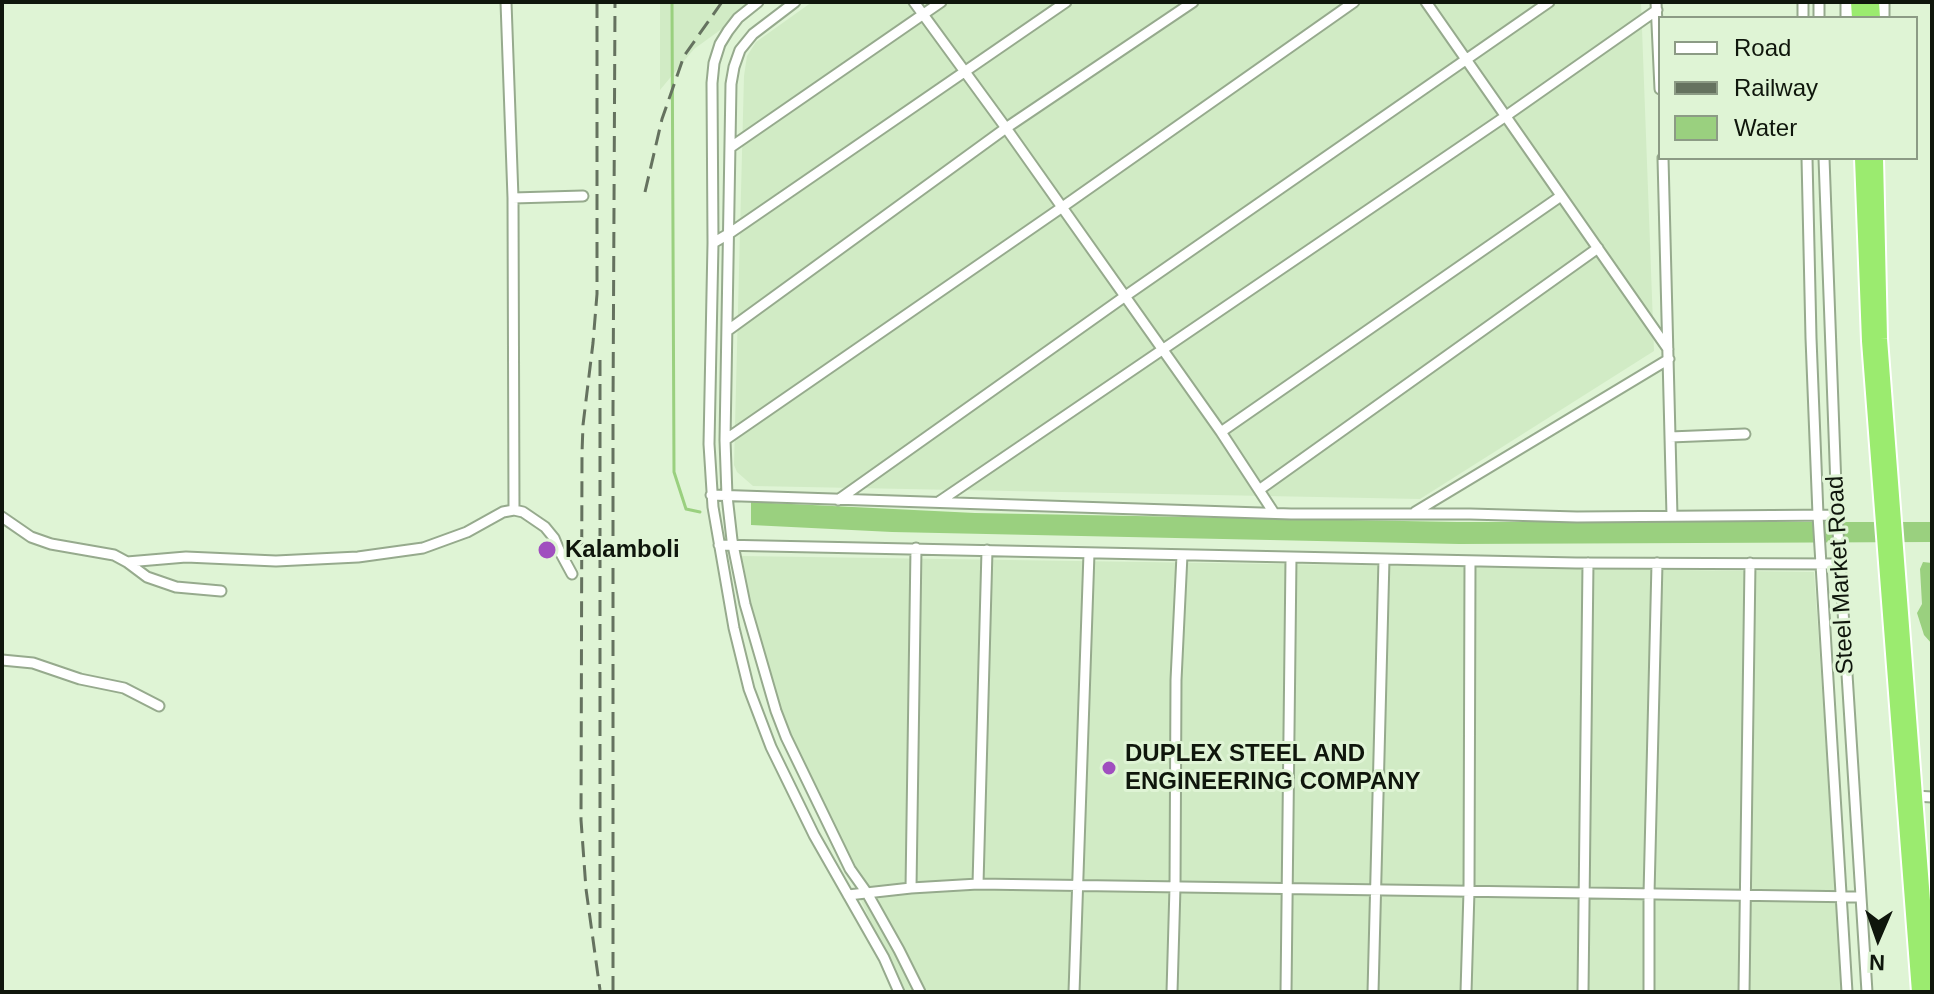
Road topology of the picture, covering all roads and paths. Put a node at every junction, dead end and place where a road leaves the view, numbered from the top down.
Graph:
1 (506, 2) edge
2 (758, 2) edge
3 (795, 2) edge
4 (914, 2) edge
5 (941, 2) edge
6 (1066, 2) edge
7 (1193, 2) edge
8 (1354, 2) edge
9 (1426, 2) edge
10 (1549, 2) edge
11 (1657, 6) edge
12 (923, 14) junction
13 (1658, 34) edge
14 (1466, 59) junction
15 (965, 73) junction
16 (1506, 116) junction
17 (1006, 128) junction
18 (731, 147) junction
19 (1663, 160) edge
20 (1807, 160) edge
21 (1824, 160) edge
22 (1862, 160) edge
23 (1876, 160) edge
24 (583, 196) dead end
25 (1561, 196) junction
26 (513, 198) junction
27 (1061, 208) junction
28 (730, 233) junction
29 (713, 243) junction
30 (1598, 248) junction
31 (1124, 297) junction
32 (727, 331) junction
33 (1163, 351) junction
34 (1668, 354) junction
35 (1221, 432) junction
36 (1745, 434) dead end
37 (1670, 437) junction
38 (725, 440) junction
39 (1259, 490) junction
40 (711, 495) junction
41 (838, 500) junction
42 (728, 501) junction
43 (938, 502) junction
44 (1887, 502) junction
45 (514, 510) junction
46 (1274, 513) junction
47 (1412, 514) junction
48 (1818, 515) junction
49 (1837, 515) junction
50 (1672, 516) junction
51 (2, 517) edge
52 (732, 542) junction
53 (718, 543) junction
54 (916, 548) junction
55 (987, 550) junction
56 (1089, 553) junction
57 (1182, 555) junction
58 (1291, 558) junction
59 (1384, 559) junction
60 (1470, 561) junction
61 (127, 562) junction
62 (1588, 563) junction
63 (1657, 563) junction
64 (1750, 563) junction
65 (1821, 564) junction
66 (1840, 564) junction
67 (1892, 568) junction
68 (572, 574) dead end
69 (221, 591) dead end
70 (2, 660) edge
71 (159, 706) dead end
72 (1915, 796) junction
73 (1932, 797) edge
74 (978, 884) junction
75 (1076, 885) junction
76 (1175, 887) junction
77 (911, 888) junction
78 (1288, 888) junction
79 (1377, 890) junction
80 (1469, 891) junction
81 (867, 893) junction
82 (1585, 893) junction
83 (1649, 894) junction
84 (848, 895) junction
85 (1744, 895) junction
86 (1841, 897) junction
87 (1861, 897) junction
88 (899, 992) edge
89 (920, 992) edge
90 (1074, 992) edge
91 (1172, 992) edge
92 (1286, 992) edge
93 (1373, 992) edge
94 (1466, 992) edge
95 (1583, 992) edge
96 (1649, 992) edge
97 (1744, 992) edge
98 (1847, 992) edge
99 (1867, 992) edge
100 (1919, 992) edge
101 (1930, 992) edge

1 - 26 street
2 - 29 street
3 - 18 street
4 - 12 street
5 - 12 street
6 - 15 street
7 - 17 street
8 - 27 street
9 - 14 street
10 - 14 street
11 - 13 street
11 - 16 street
12 - 15 street
12 - 18 street
14 - 16 street
14 - 31 street
15 - 17 street
15 - 28 street
16 - 25 street
16 - 33 street
17 - 27 street
17 - 32 street
18 - 28 street
19 - 34 street
20 - 48 street, Steel Market Road
21 - 49 street, Steel Market Road
22 - 44 highway
23 - 44 highway
24 - 26 street
25 - 30 street
25 - 35 street
26 - 45 street
27 - 31 street
27 - 38 street
28 - 29 street
28 - 32 street
29 - 40 street
30 - 34 street
30 - 39 street
31 - 33 street
31 - 41 street
32 - 38 street
33 - 35 street
33 - 43 street
34 - 37 street
34 - 47 street
35 - 39 street
36 - 37 street
37 - 50 street
38 - 42 street
39 - 46 street
40 - 42 street
40 - 53 street
41 - 42 street
41 - 43 street
42 - 52 street
43 - 46 street
44 - 67 highway
45 - 61 street
45 - 68 street
46 - 47 street
47 - 50 street
48 - 49 street
48 - 50 street
48 - 65 street, Steel Market Road
49 - 66 street, Steel Market Road
51 - 61 street
52 - 53 street
52 - 54 street
52 - 81 street
53 - 84 street
54 - 55 street
54 - 77 street
55 - 56 street
55 - 74 street
56 - 57 street
56 - 75 street
57 - 58 street
57 - 76 street
58 - 59 street
58 - 78 street
59 - 60 street
59 - 79 street
60 - 62 street
60 - 80 street
61 - 69 street
62 - 63 street
62 - 82 street
63 - 64 street
63 - 83 street
64 - 65 street
64 - 85 street
65 - 66 street
65 - 86 street, Steel Market Road
66 - 87 street, Steel Market Road
67 - 72 highway
67 - 100 highway
70 - 71 street
72 - 73 street
72 - 101 highway
74 - 75 street
74 - 77 street
75 - 76 street
75 - 90 street
76 - 78 street
76 - 91 street
77 - 81 street
78 - 79 street
78 - 92 street
79 - 80 street
79 - 93 street
80 - 82 street
80 - 94 street
81 - 84 street
81 - 89 street
82 - 83 street
82 - 95 street
83 - 85 street
83 - 96 street
84 - 88 street
85 - 86 street
85 - 97 street
86 - 87 street
86 - 98 street, Steel Market Road
87 - 99 street, Steel Market Road

